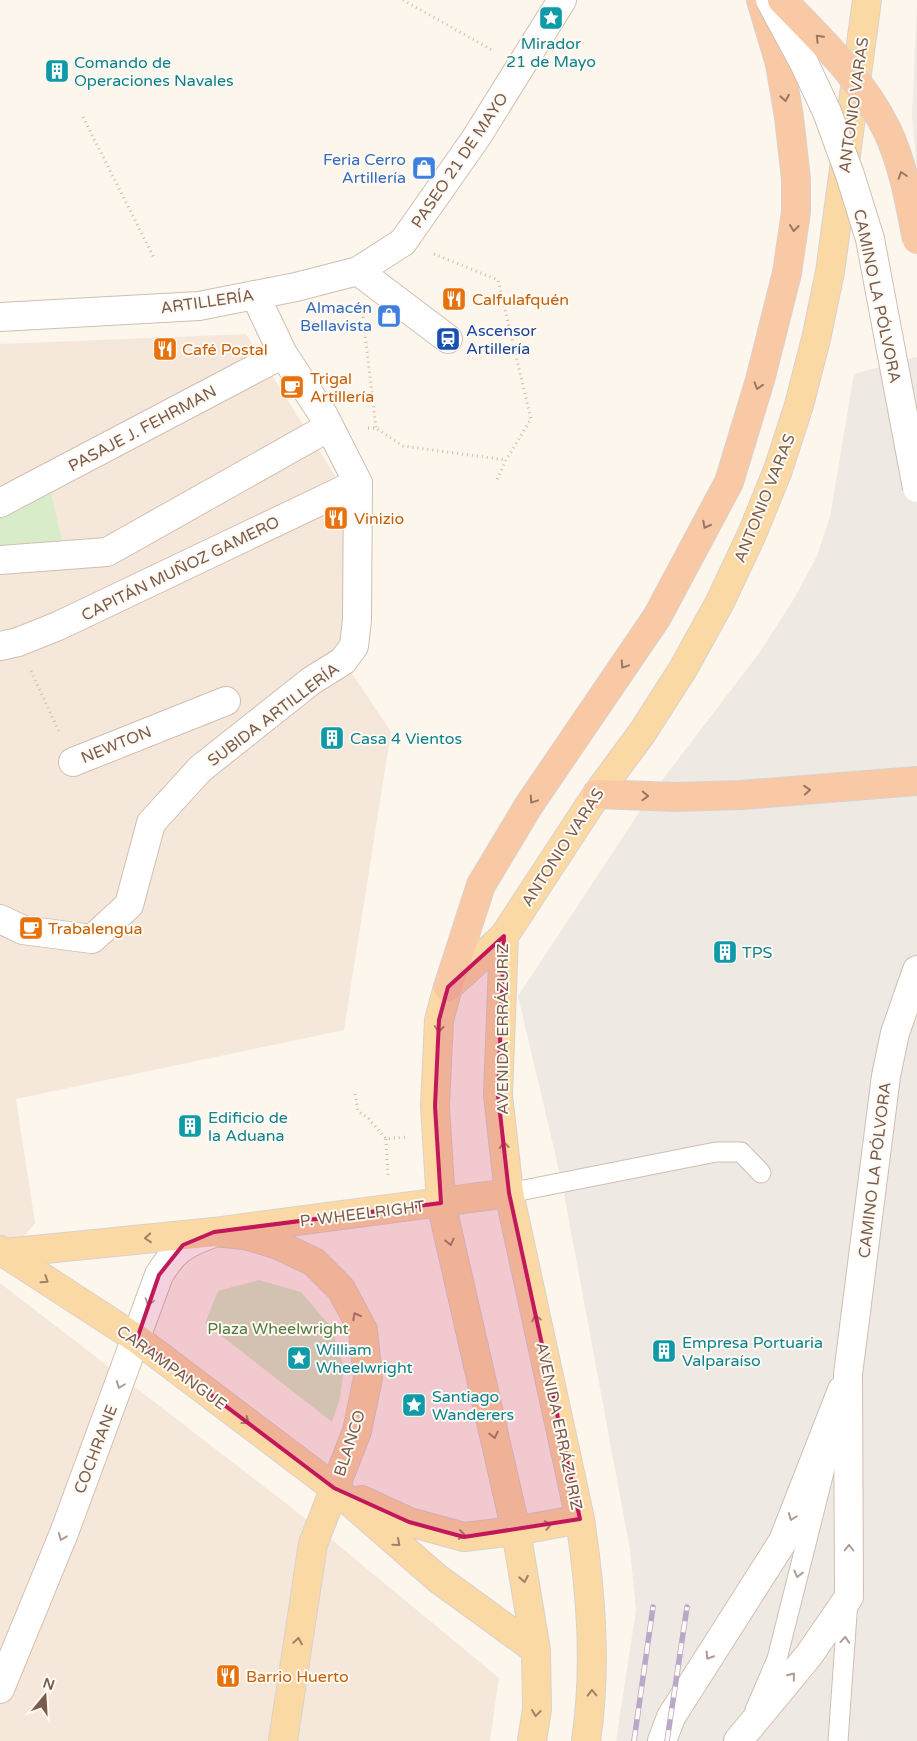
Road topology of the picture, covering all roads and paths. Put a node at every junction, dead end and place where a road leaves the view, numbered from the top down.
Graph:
1 (403, 0) edge
2 (562, 0) edge
3 (760, 0) edge
4 (770, 0) edge
5 (782, 0) edge
6 (867, 0) edge
7 (521, 66) junction
8 (84, 117) dead end
9 (917, 240) edge
10 (403, 242) junction
11 (154, 258) dead end
12 (358, 271) junction
13 (255, 295) junction
14 (0, 317) edge
15 (448, 339) dead end
16 (283, 354) junction
17 (329, 427) junction
18 (376, 428) dead end
19 (403, 446) dead end
20 (506, 460) junction
21 (496, 482) dead end
22 (358, 483) junction
23 (917, 488) edge
24 (0, 503) edge
25 (0, 560) edge
26 (9, 644) edge
27 (226, 701) dead end
28 (73, 762) joint
29 (917, 781) edge
30 (596, 794) junction
31 (0, 919) edge
32 (504, 936) junction
33 (917, 970) edge
34 (448, 987) junction
35 (355, 1094) dead end
36 (407, 1137) dead end
37 (386, 1139) junction
38 (761, 1173) dead end
39 (388, 1176) dead end
40 (509, 1193) junction
41 (441, 1203) junction
42 (214, 1232) junction
43 (2, 1255) edge
44 (137, 1339) junction
45 (848, 1374) junction
46 (334, 1488) junction
47 (580, 1519) junction
48 (516, 1531) junction
49 (848, 1597) junction
50 (536, 1650) junction
51 (0, 1689) edge
52 (743, 1739) edge
53 (282, 1741) edge
54 (532, 1741) edge
55 (586, 1741) edge
56 (662, 1741) edge
57 (838, 1741) edge

1 - 7 path
2 - 7 street, PASEO 21 DE MAYO
3 -> 34 highway
4 - 23 street, CAMINO LA PÓLVORA, bridge
9 -> 5 highway, bridge
6 - 30 main road, ANTONIO VARAS
7 - 10 street, PASEO 21 DE MAYO
8 - 11 path
10 - 12 street, ARTILLERÍA
10 - 20 path
12 - 13 street, ARTILLERÍA
12 - 15 street
12 - 18 path
13 - 14 street, ARTILLERÍA
13 - 16 street, SUBIDA ARTILLERÍA
16 - 17 street, SUBIDA ARTILLERÍA
16 - 24 street, PASAJE J. FEHRMAN
17 - 22 street, SUBIDA ARTILLERÍA
17 - 25 street
19 - 20 path
20 - 21 path
22 - 26 street, CAPITÁN MUÑOZ GAMERO
22 - 31 street, SUBIDA ARTILLERÍA
26 - 28 path, NEWTON
27 - 28 street, NEWTON
30 -> 29 highway
30 - 32 main road, ANTONIO VARAS
32 - 34 main road, AVENIDA ERRÁZURIZ
40 -> 32 main road, AVENIDA ERRÁZURIZ
33 - 45 street, CAMINO LA PÓLVORA
34 -> 41 main road
35 - 37 path
36 - 37 path
37 - 39 path
38 - 40 lane
40 - 41 main road, P. WHEELRIGHT
47 -> 40 main road, AVENIDA ERRÁZURIZ
41 - 42 main road, P. WHEELRIGHT
41 -> 48 main road
42 -> 43 main road, CARAMPANGUE
42 -> 44 street, COCHRANE
46 -> 42 main road, BLANCO
43 -> 44 main road, CARAMPANGUE
44 -> 46 main road, CARAMPANGUE
44 -> 51 street, COCHRANE
49 -> 45 street
45 -> 52 lane
45 -> 56 street
46 -> 48 main road, CARAMPANGUE
46 -> 50 main road, CARAMPANGUE
53 -> 46 main road, BLANCO
48 -> 47 main road, CARAMPANGUE
55 -> 47 main road, AVENIDA ERRÁZURIZ
48 -> 50 main road
52 -> 49 street
57 -> 49 lane
50 -> 54 main road

